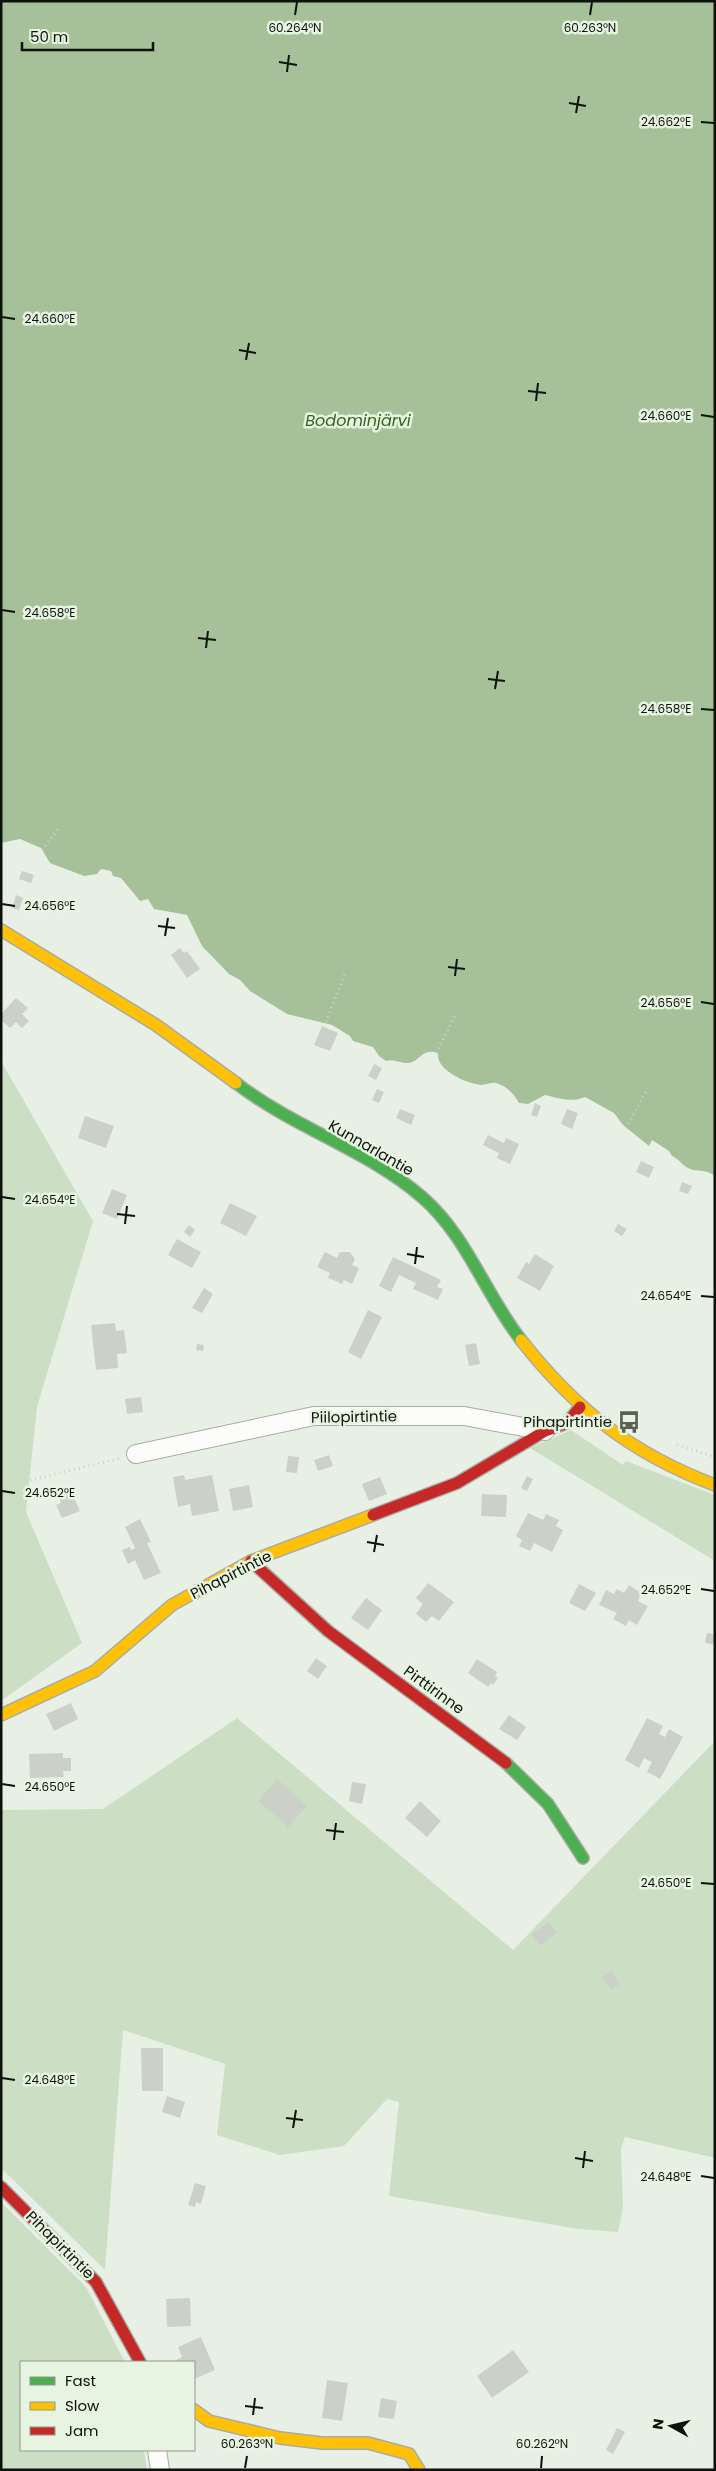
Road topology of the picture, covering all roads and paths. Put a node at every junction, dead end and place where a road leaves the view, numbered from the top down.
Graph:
1 (58, 829) dead end
2 (42, 850) dead end
3 (1, 930) edge
4 (345, 973) dead end
5 (455, 1016) dead end
6 (326, 1022) dead end
7 (436, 1053) dead end
8 (648, 1088) dead end
9 (626, 1128) dead end
10 (580, 1407) junction
11 (545, 1431) junction
12 (136, 1454) joint
13 (715, 1486) edge
14 (1, 1487) edge
15 (251, 1561) junction
16 (1, 1715) edge
17 (583, 1858) dead end
18 (1, 2187) edge
19 (139, 2361) edge
20 (195, 2411) edge
21 (157, 2451) edge
22 (160, 2470) edge
23 (419, 2470) edge

1 - 2 path
3 - 10 street, Kunnarlantie
4 - 6 path
5 - 7 path
8 - 9 path
10 - 11 street, Pihapirtintie
10 - 13 street, Kunnarlantie
11 - 12 street, Piilopirtintie
11 - 15 street, Pihapirtintie
12 - 14 path
15 - 16 street, Pihapirtintie
15 - 17 street, Pirttirinne
18 - 19 street, Pihapirtintie
20 - 23 street
21 - 22 street

